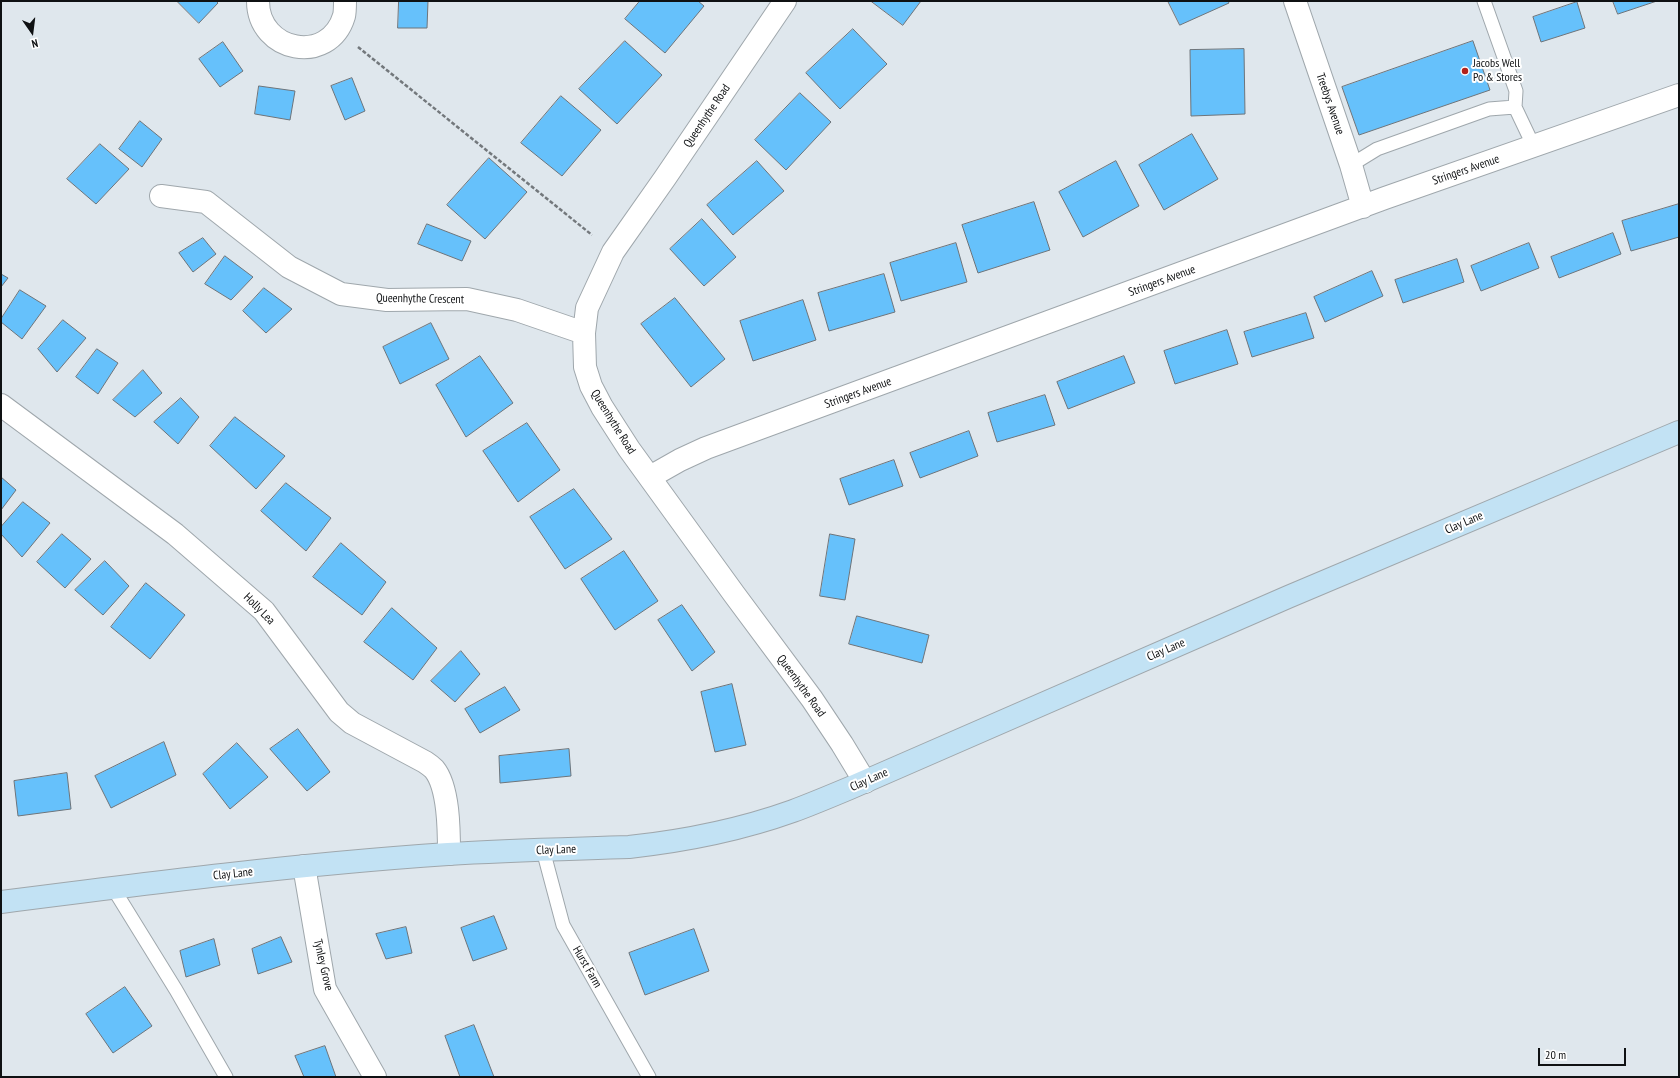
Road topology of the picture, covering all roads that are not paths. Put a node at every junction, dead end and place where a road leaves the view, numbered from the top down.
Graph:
1 (258, 1) edge
2 (346, 1) edge
3 (785, 1) edge
4 (1295, 1) edge
5 (1484, 1) edge
6 (1679, 95) edge
7 (1515, 107) junction
8 (1534, 146) junction
9 (1351, 165) junction
10 (161, 196) dead end
11 (1363, 207) junction
12 (584, 333) junction
13 (1, 405) edge
14 (1679, 432) edge
15 (650, 477) junction
16 (865, 782) junction
17 (543, 850) junction
18 (449, 854) junction
19 (304, 866) junction
20 (113, 888) junction
21 (1, 902) edge
22 (226, 1077) edge
23 (375, 1077) edge
24 (649, 1077) edge

1 - 2 street
3 - 12 street, Queenhythe Road
4 - 9 street, Treebys Avenue
5 - 7 lane
6 - 8 street, Stringers Avenue
7 - 8 lane
7 - 9 lane
8 - 11 street, Stringers Avenue
9 - 11 street, Treebys Avenue
10 - 12 street, Queenhythe Crescent
11 - 15 street, Stringers Avenue
12 - 15 street, Queenhythe Road
13 - 18 street, Holly Lea
14 - 16 street, Clay Lane
15 - 16 street, Queenhythe Road
16 - 17 street, Clay Lane
17 - 18 street, Clay Lane
17 - 24 lane, Hurst Farm
18 - 19 street, Clay Lane
19 - 20 street, Clay Lane
19 - 23 street, Tynley Grove
20 - 21 street, Clay Lane
20 - 22 lane

